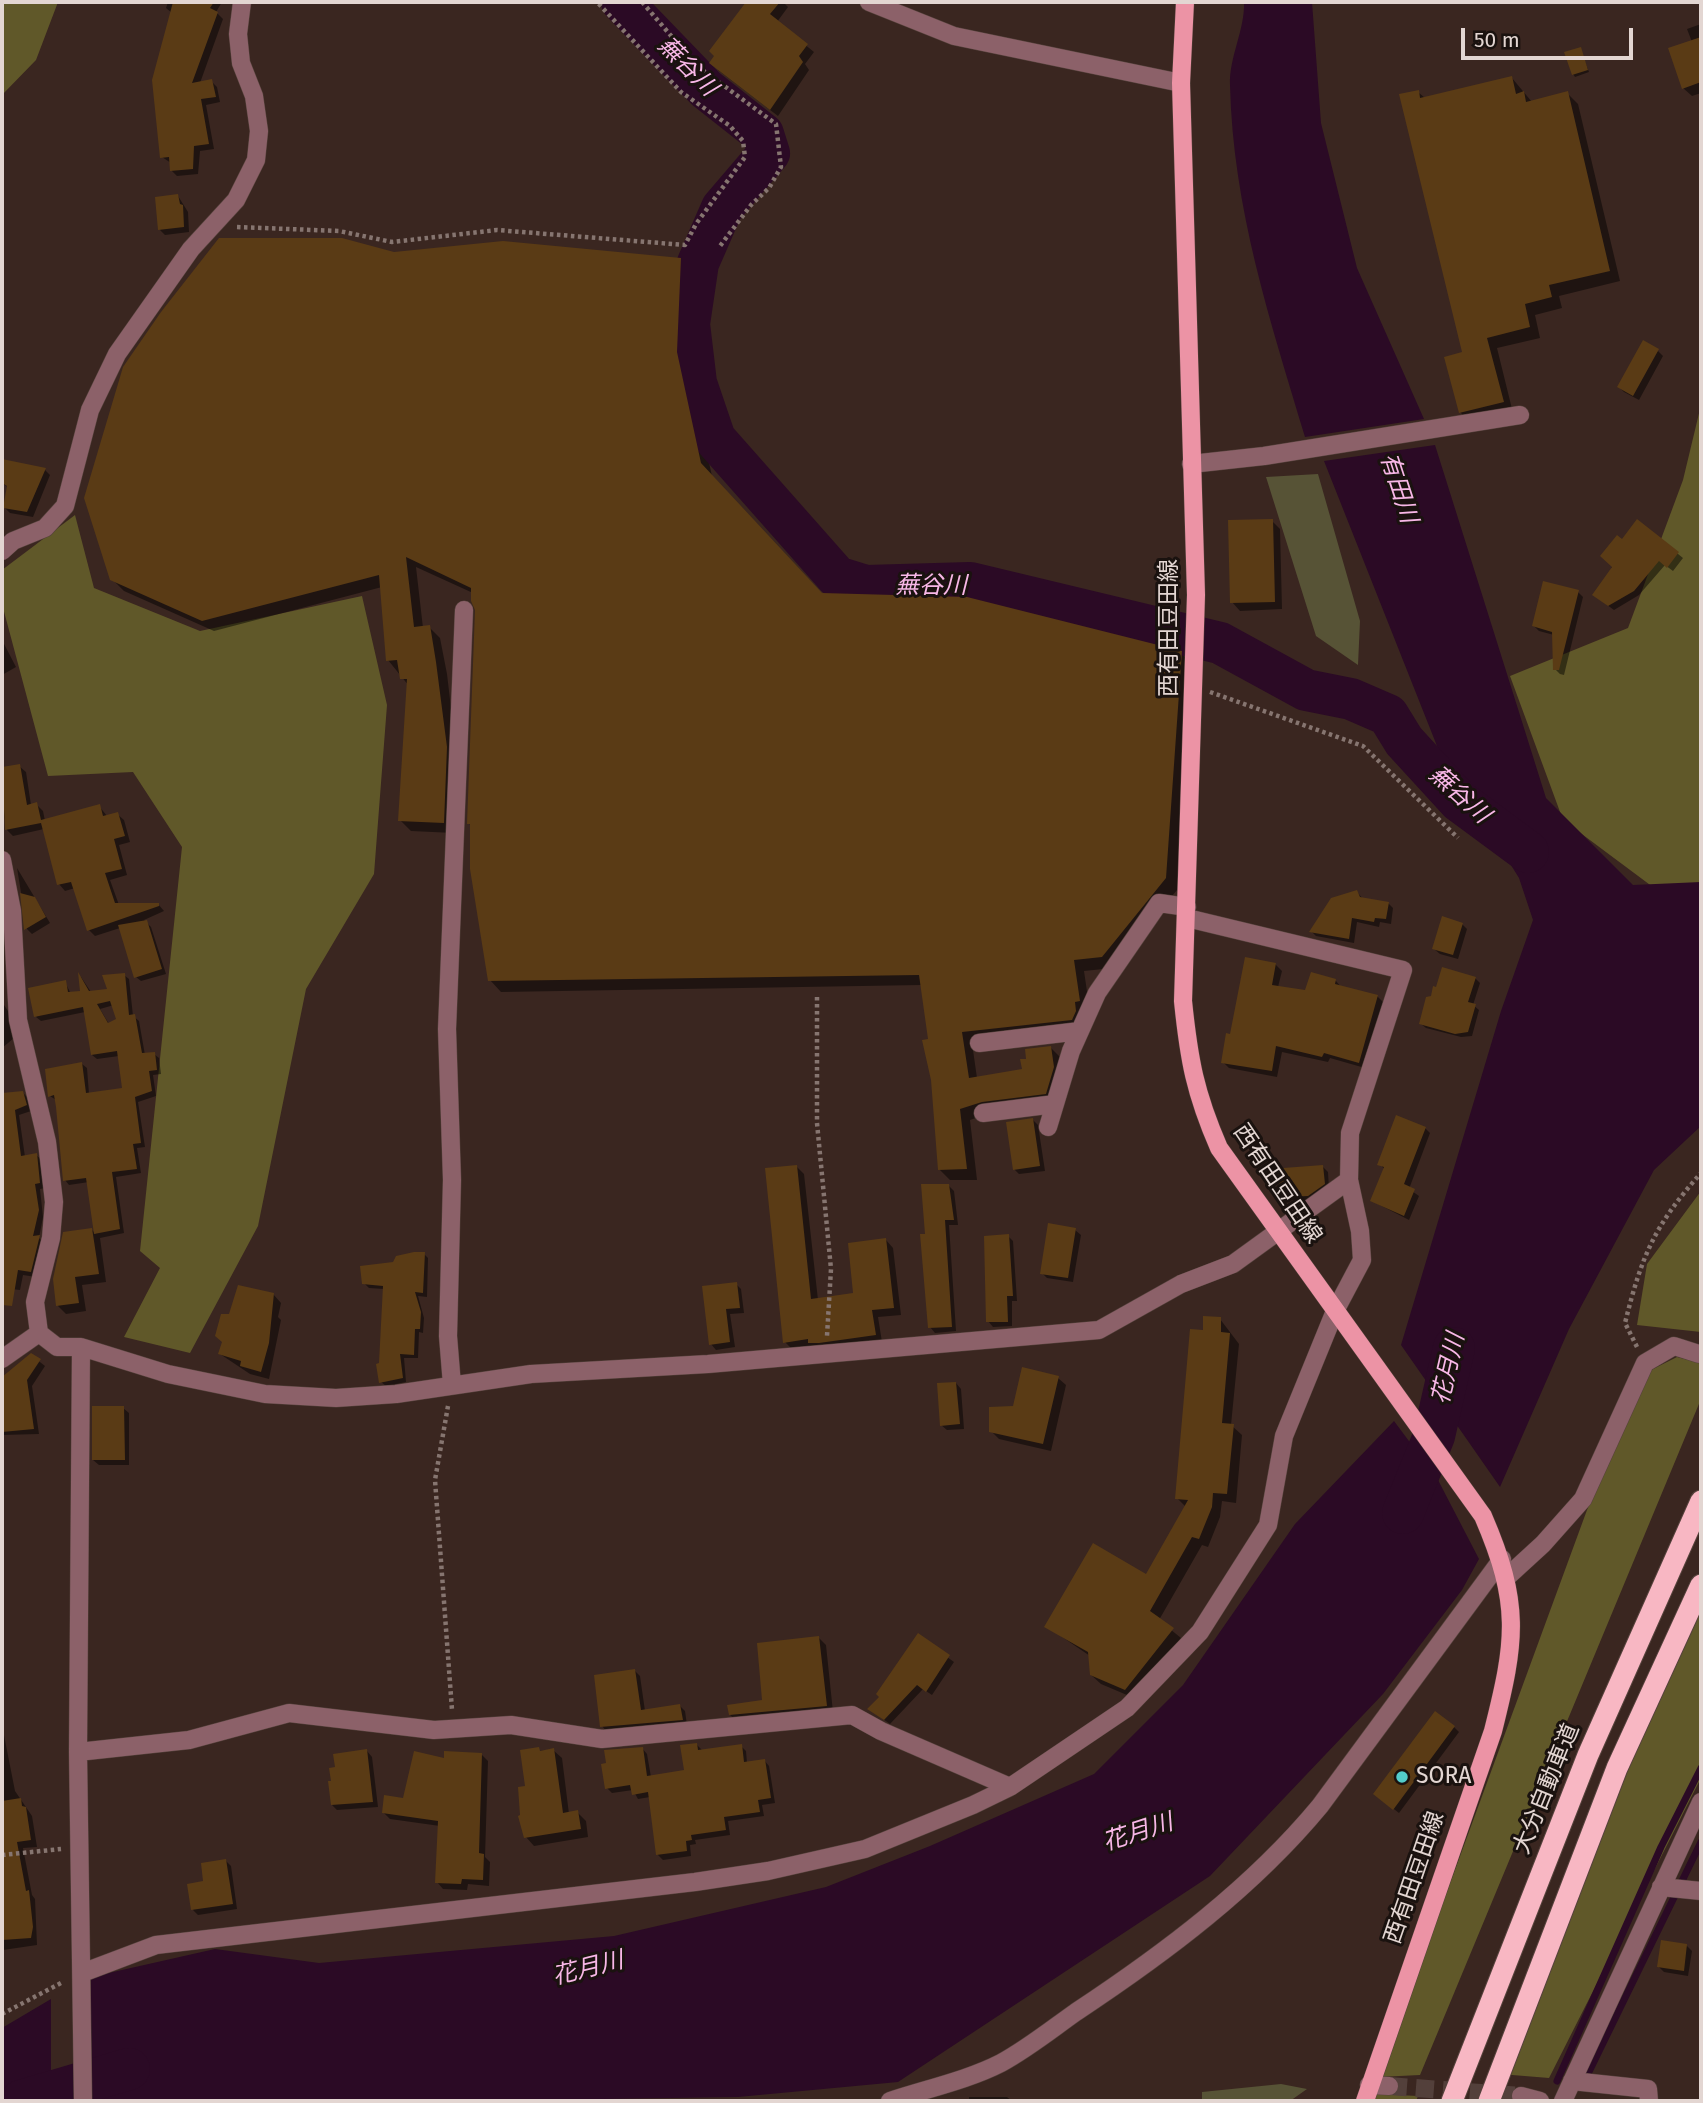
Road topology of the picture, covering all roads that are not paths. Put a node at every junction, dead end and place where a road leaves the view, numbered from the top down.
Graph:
1 (242, 2) edge
2 (869, 2) edge
3 (1185, 2) edge
4 (1181, 83) junction
5 (1520, 415) dead end
6 (1191, 464) junction
7 (2, 551) edge
8 (464, 610) dead end
9 (2, 860) edge
10 (1187, 912) junction
11 (1080, 1031) junction
12 (979, 1043) dead end
13 (1055, 1104) junction
14 (983, 1113) dead end
15 (1048, 1127) dead end
16 (1349, 1180) junction
17 (1276, 1231) junction
18 (1335, 1311) junction
19 (39, 1332) junction
20 (81, 1347) junction
21 (1699, 1354) dead end
22 (2, 1359) edge
23 (452, 1385) junction
24 (1701, 1502) edge
25 (1504, 1568) junction
26 (1701, 1585) edge
27 (78, 1752) junction
28 (1010, 1787) junction
29 (1701, 1802) edge
30 (1680, 1888) edge
31 (82, 1973) junction
32 (1573, 2081) junction
33 (1390, 2086) tunnel mouth
34 (1367, 2093) edge
35 (1521, 2096) dead end
36 (83, 2101) edge
37 (890, 2101) edge
38 (1452, 2101) edge
39 (1489, 2101) edge
40 (1540, 2101) edge
41 (1563, 2101) edge
42 (1649, 2101) edge

1 - 7 street
2 - 4 street
3 - 4 main road, 西有田豆田線
4 - 6 main road, 西有田豆田線
5 - 6 street
6 - 10 main road, 西有田豆田線
8 - 23 street
9 - 19 street
10 - 11 street
10 - 16 street
10 - 17 main road, 西有田豆田線
11 - 12 street
11 - 13 street
13 - 14 street
13 - 15 street
16 - 17 street
16 - 18 street
17 - 18 main road, 西有田豆田線
17 - 23 street
18 - 25 main road, 西有田豆田線
18 - 28 street
19 - 20 street
19 - 22 street
20 - 23 street
20 - 27 street
21 - 25 street
24 - 38 highway, 大分自動車道
25 - 34 main road, 西有田豆田線
25 - 37 street
26 - 39 highway
27 - 28 street
27 - 31 street
28 - 31 street
29 - 30 street
30 - 32 street
31 - 36 street
32 - 41 street
32 - 42 street
33 - 34 street
35 - 40 street

